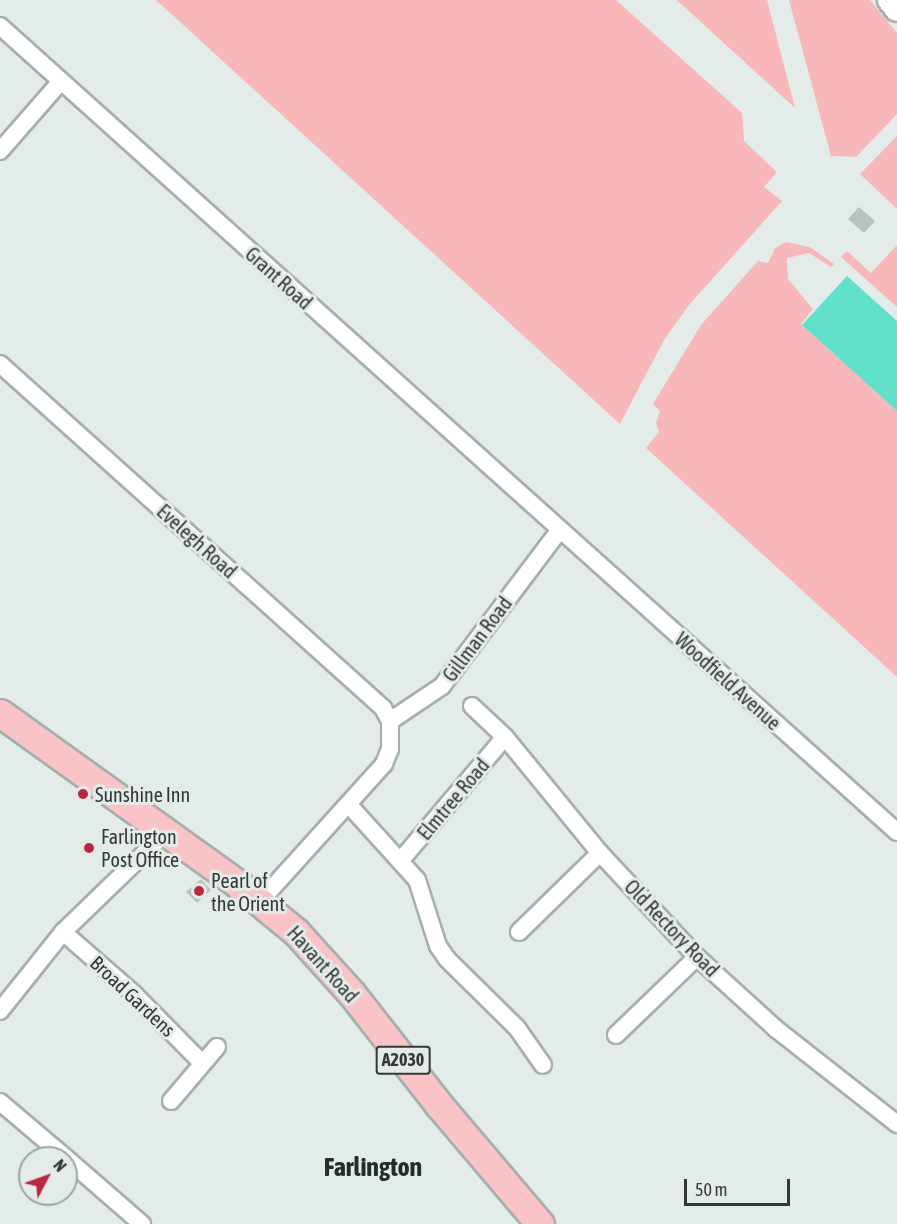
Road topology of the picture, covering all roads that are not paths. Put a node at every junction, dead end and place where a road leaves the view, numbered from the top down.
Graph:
1 (890, 0) edge
2 (897, 9) edge
3 (0, 26) edge
4 (61, 81) junction
5 (0, 151) edge
6 (0, 364) edge
7 (559, 531) junction
8 (472, 706) dead end
9 (0, 713) edge
10 (390, 721) junction
11 (505, 738) junction
12 (349, 805) junction
13 (897, 832) edge
14 (165, 833) junction
15 (600, 853) junction
16 (401, 860) junction
17 (260, 901) junction
18 (63, 932) junction
19 (519, 932) dead end
20 (698, 957) junction
21 (0, 1011) edge
22 (616, 1035) dead end
23 (217, 1047) dead end
24 (201, 1062) junction
25 (543, 1065) dead end
26 (171, 1101) dead end
27 (0, 1102) edge
28 (897, 1124) edge
29 (52, 1146) edge
30 (78, 1168) edge
31 (142, 1224) edge
32 (540, 1224) edge

1 - 2 main road
3 - 4 street, Grant Road
4 - 5 street
4 - 7 street, Grant Road
6 - 10 street, Evelegh Road
7 - 10 street, Gillman Road
7 - 13 street, Woodfield Avenue
8 - 11 street, Old Rectory Road
9 - 14 main road, Havant Road / A2030
10 - 12 street
11 - 15 street, Old Rectory Road
11 - 16 street, Elmtree Road
12 - 16 street
12 - 17 street
14 - 17 main road, Havant Road / A2030
14 - 18 street
15 - 19 street
15 - 20 street, Old Rectory Road
16 - 25 street
17 - 32 main road, Havant Road / A2030
18 - 21 street
18 - 24 street, Broad Gardens
20 - 22 street
20 - 28 street, Old Rectory Road
23 - 24 street
24 - 26 street
27 - 29 street
30 - 31 street

